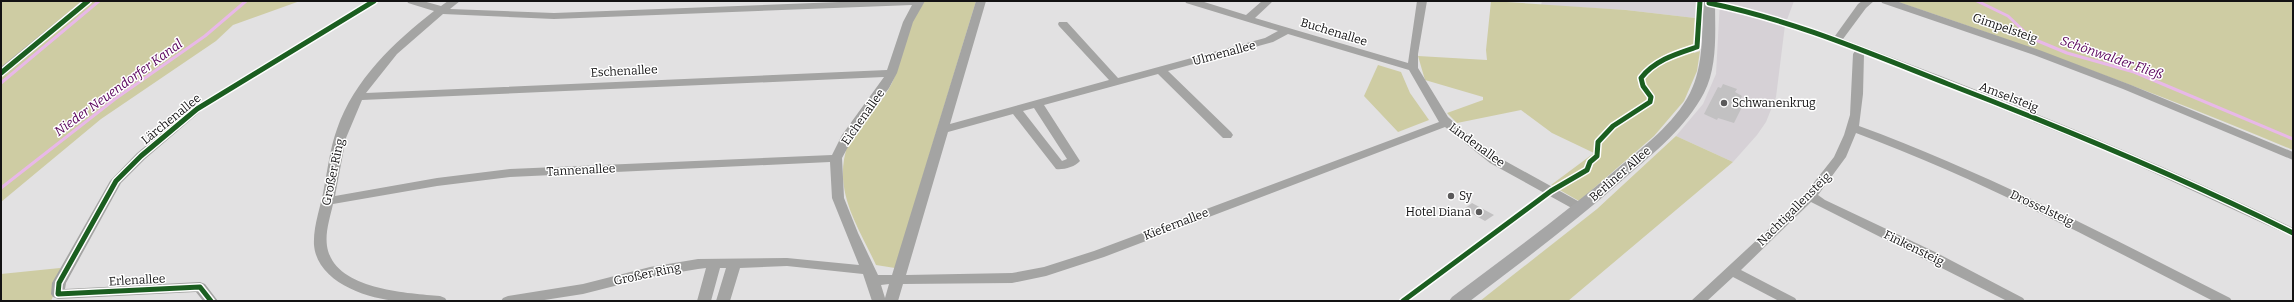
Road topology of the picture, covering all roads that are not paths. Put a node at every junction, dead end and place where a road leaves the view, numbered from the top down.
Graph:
1 (88, 1) edge
2 (374, 1) edge
3 (412, 1) edge
4 (455, 1) edge
5 (981, 1) edge
6 (1190, 1) edge
7 (1268, 1) edge
8 (1422, 1) edge
9 (1869, 1) edge
10 (1886, 1) edge
11 (919, 2) edge
12 (1709, 2) edge
13 (442, 10) junction
14 (1247, 19) junction
15 (1063, 24) dead end
16 (1286, 31) junction
17 (1837, 40) junction
18 (1861, 50) junction
19 (1413, 68) junction
20 (1160, 70) junction
21 (1, 73) edge
22 (892, 73) junction
23 (1116, 82) junction
24 (359, 97) junction
25 (1037, 104) junction
26 (1016, 110) junction
27 (1446, 123) junction
28 (1853, 128) junction
29 (944, 129) junction
30 (1227, 135) dead end
31 (2293, 156) edge
32 (836, 158) junction
33 (1810, 195) junction
34 (328, 201) junction
35 (1581, 208) junction
36 (2293, 234) edge
37 (735, 262) junction
38 (714, 264) junction
39 (1731, 270) junction
40 (870, 275) junction
41 (897, 279) junction
42 (58, 294) joint
43 (532, 300) edge
44 (212, 301) edge
45 (440, 301) edge
46 (508, 301) edge
47 (704, 301) edge
48 (723, 301) edge
49 (879, 301) edge
50 (891, 301) edge
51 (1458, 301) edge
52 (1698, 301) edge
53 (1790, 301) edge
54 (2018, 301) edge
55 (2225, 301) edge

1 - 21 street
2 - 42 street, Lärchenallee
3 - 13 street
4 - 13 street, Großer Ring
5 - 29 street
6 - 14 street, Buchenallee
7 - 14 street
8 - 19 street
9 - 17 street
10 - 31 street, Gimpelsteig
11 - 13 street
11 - 22 street, Eichenallee
12 - 17 street, Amselsteig
12 - 35 main road, Berliner Allee
13 - 24 street, Großer Ring
14 - 16 street, Buchenallee
15 - 23 street
16 - 19 street, Buchenallee
16 - 20 street, Ulmenallee
17 - 18 street, Amselsteig
18 - 28 street, Nachtigallensteig
18 - 36 street, Amselsteig
19 - 27 street, Lindenallee
20 - 23 street, Ulmenallee
20 - 30 street
22 - 24 street, Eschenallee
22 - 32 street, Eichenallee
23 - 25 street, Ulmenallee
24 - 34 street, Großer Ring
25 - 26 street, Ulmenallee
25 - 26 street
26 - 29 street, Ulmenallee
27 - 35 street, Lindenallee
27 - 41 street, Kiefernallee
28 - 33 street, Nachtigallensteig
28 - 55 street, Drosselsteig
29 - 41 street
32 - 34 street, Tannenallee
32 - 40 street, Eichenallee
33 - 39 street, Nachtigallensteig
33 - 54 street, Finkensteig
34 - 45 street, Großer Ring
35 - 51 main road, Berliner Allee
37 - 38 street, Großer Ring
37 - 40 street, Großer Ring
37 - 48 street
38 - 43 street, Großer Ring
38 - 47 street
39 - 52 street, Nachtigallensteig
39 - 53 street
40 - 41 street
40 - 49 street, Eichenallee
41 - 50 street
42 - 44 street, Erlenallee
43 - 46 street, Großer Ring

